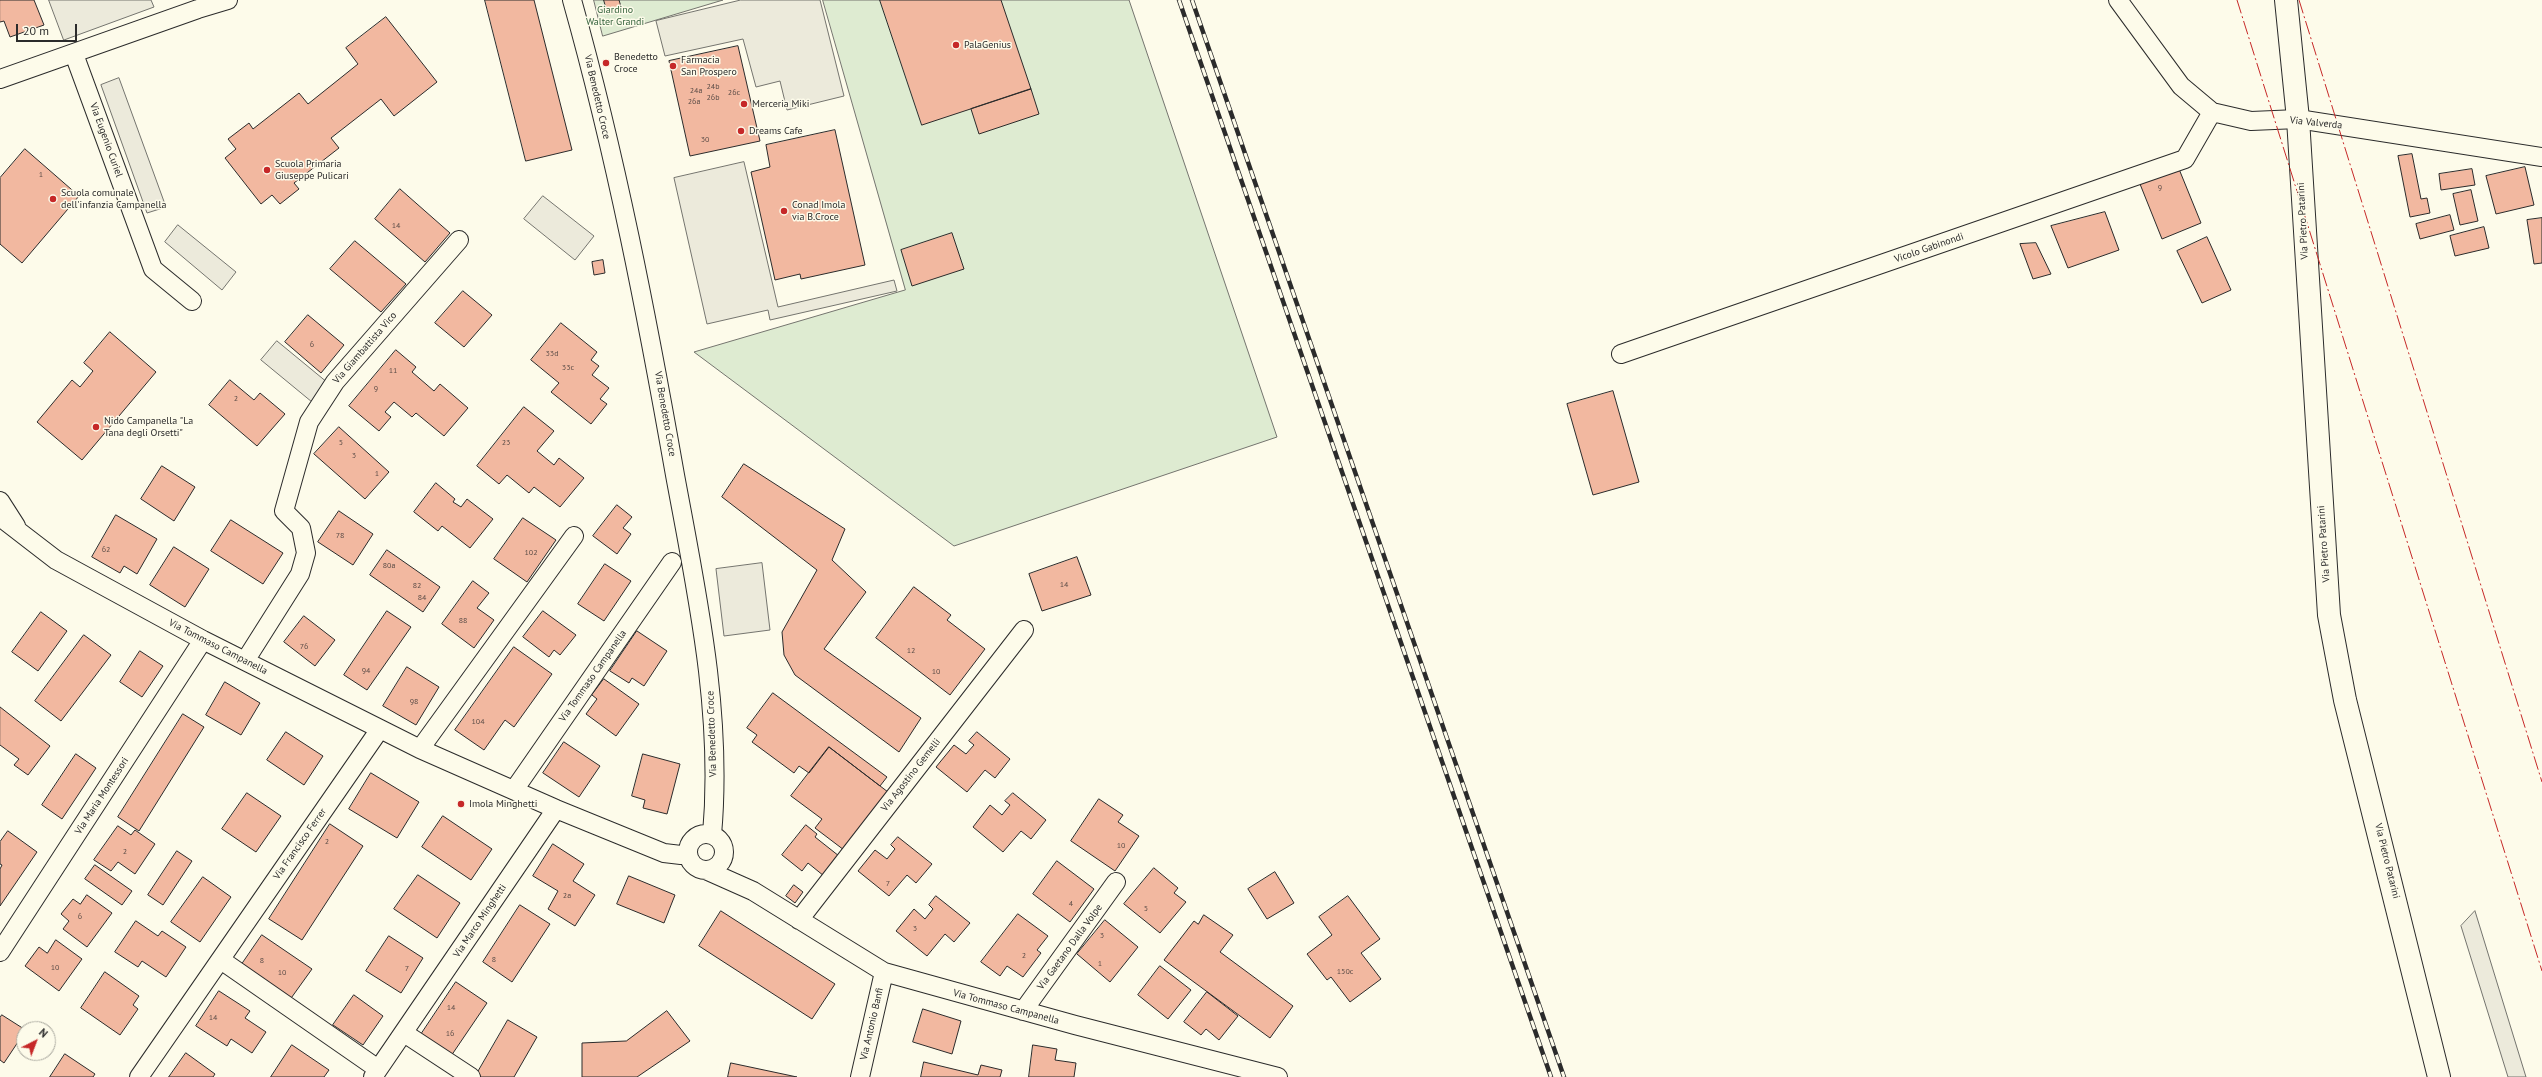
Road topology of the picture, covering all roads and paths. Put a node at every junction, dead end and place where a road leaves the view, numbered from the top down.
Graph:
1 (228, 0) edge
2 (572, 0) edge
3 (2118, 0) edge
4 (2286, 0) edge
5 (74, 54) junction
6 (0, 79) edge
7 (2212, 112) junction
8 (2298, 119) junction
9 (2542, 157) edge
10 (459, 240) dead end
11 (192, 301) dead end
12 (1621, 354) dead end
13 (0, 501) edge
14 (0, 517) edge
15 (22, 535) junction
16 (574, 536) dead end
17 (672, 562) dead end
18 (1024, 630) dead end
19 (203, 640) junction
20 (245, 661) junction
21 (380, 730) junction
22 (420, 749) junction
23 (514, 790) junction
24 (556, 809) junction
25 (712, 834) junction
26 (688, 852) junction
27 (724, 857) junction
28 (708, 871) junction
29 (1116, 882) dead end
30 (753, 890) junction
31 (799, 920) junction
32 (0, 952) edge
33 (221, 960) junction
34 (884, 972) junction
35 (1023, 1011) junction
36 (404, 1033) junction
37 (376, 1073) edge
38 (139, 1077) edge
39 (471, 1077) edge
40 (860, 1077) edge
41 (1278, 1077) edge
42 (2439, 1077) edge

1 - 5 street
2 - 25 street, Via Benedetto Croce
3 - 7 street, Via Valverda
4 - 8 main road, Via Pietro Patarini
5 - 6 street
5 - 11 street, Via Eugenio Curiel
7 - 8 street, Via Valverda
7 - 12 street, Vicolo Gabinondi
8 - 9 street, Via Valverda
8 - 42 main road, Via Pietro Patarini
10 - 20 street, Via Giambattista Vico
13 - 15 street, Via Tommaso Campanella
14 - 15 street, Via Tommaso Campanella
15 - 19 street, Via Tommaso Campanella
16 - 22 street
17 - 23 street, Via Tommaso Campanella
18 - 31 street, Via Agostino Gemelli
19 - 20 street, Via Tommaso Campanella
19 - 32 street, Via Maria Montessori
20 - 21 street, Via Tommaso Campanella
21 - 22 street, Via Tommaso Campanella
21 - 33 street, Via Francisco Ferrer
22 - 23 street, Via Tommaso Campanella
23 - 24 street, Via Tommaso Campanella
24 - 26 street, Via Tommaso Campanella
24 - 36 street, Via Marco Minghetti
25 - 26 street
25 - 27 street, Via Tommaso Campanella
26 - 28 street, Via Tommaso Campanella
27 - 28 street
27 - 30 street, Via Tommaso Campanella
28 - 30 street, Via Tommaso Campanella
29 - 35 street, Via Gaetano Dalla Volpe
30 - 31 street, Via Tommaso Campanella
31 - 34 street, Via Tommaso Campanella
33 - 37 street
33 - 38 street, Via Francisco Ferrer
34 - 35 street, Via Tommaso Campanella
34 - 40 street, Via Antonio Banfi
35 - 41 street, Via Tommaso Campanella
36 - 37 street, Via Marco Minghetti
36 - 39 street

